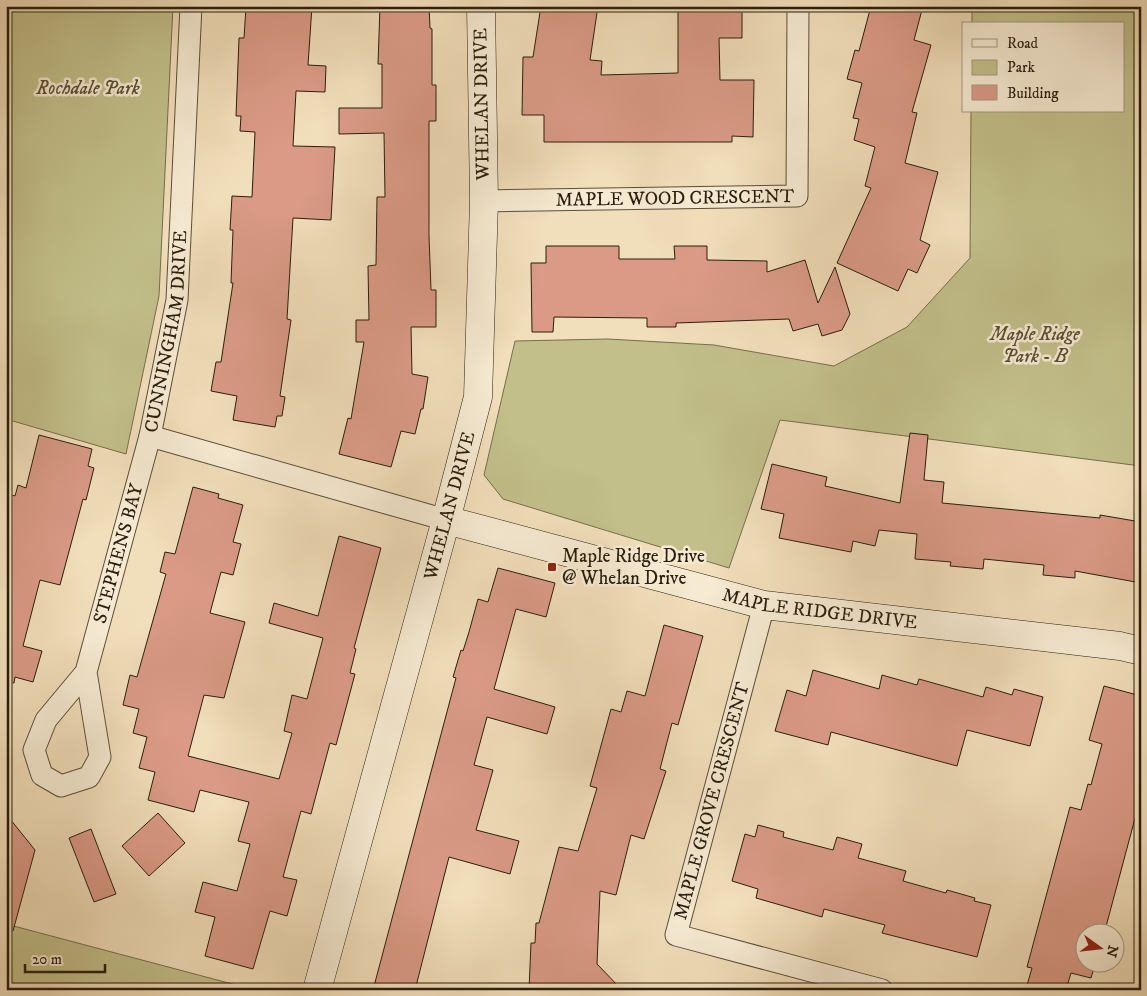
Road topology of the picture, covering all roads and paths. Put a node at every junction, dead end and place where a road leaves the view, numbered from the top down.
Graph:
1 (191, 6) edge
2 (481, 6) edge
3 (798, 6) edge
4 (484, 201) junction
5 (150, 436) junction
6 (446, 520) junction
7 (764, 605) junction
8 (1141, 651) edge
9 (86, 672) junction
10 (316, 990) edge
11 (882, 990) edge

1 - 5 street, CUNNINGHAM DRIVE
2 - 4 street, WHELAN DRIVE
3 - 4 street, MAPLE WOOD CRESCENT
4 - 6 street, WHELAN DRIVE
5 - 6 street, CUNNINGHAM DRIVE
5 - 9 street, STEPHENS BAY
6 - 7 street, MAPLE RIDGE DRIVE
6 - 10 street, WHELAN DRIVE
7 - 8 street, MAPLE RIDGE DRIVE
7 - 11 street, MAPLE GROVE CRESCENT
9 - 9 street, STEPHENS BAY

